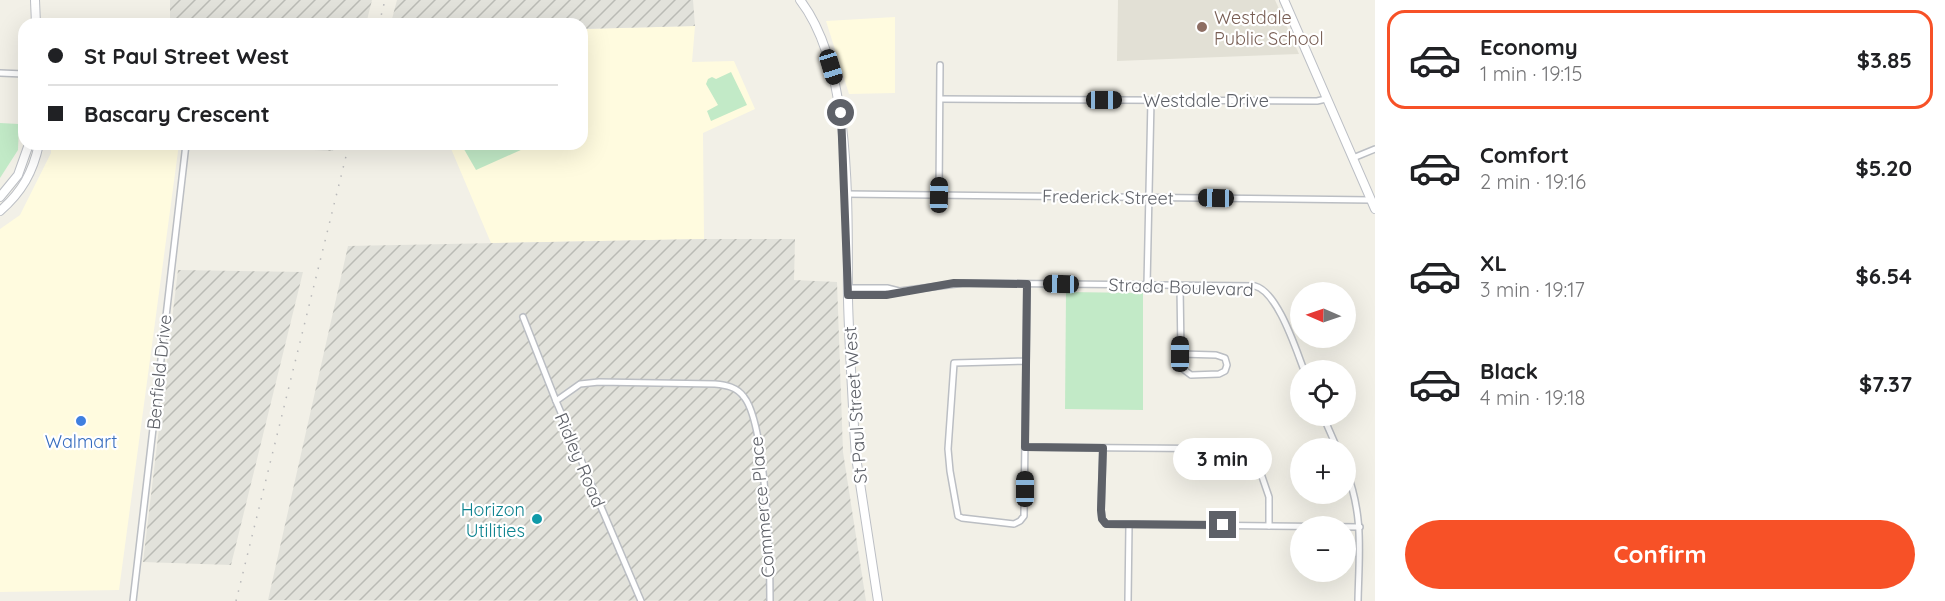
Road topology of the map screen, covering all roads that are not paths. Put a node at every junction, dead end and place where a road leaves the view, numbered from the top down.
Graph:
1 (35, 0) edge
2 (800, 0) edge
3 (1284, 0) edge
4 (36, 18) edge
5 (940, 65) dead end
6 (0, 74) edge
7 (18, 74) edge
8 (941, 99) junction
9 (1326, 99) junction
10 (1151, 100) junction
11 (1375, 149) edge
12 (27, 150) edge
13 (38, 150) edge
14 (185, 150) edge
15 (1353, 158) junction
16 (846, 194) junction
17 (939, 195) junction
18 (0, 197) edge
19 (1149, 198) junction
20 (1371, 200) junction
21 (1375, 209) edge
22 (0, 211) edge
23 (1027, 284) junction
24 (1147, 285) junction
25 (1180, 286) junction
26 (848, 291) junction
27 (524, 317) dead end
28 (1180, 354) junction
29 (1301, 360) edge
30 (1026, 361) junction
31 (556, 401) junction
32 (1025, 447) junction
33 (1103, 448) junction
34 (1356, 497) edge
35 (1129, 525) junction
36 (1269, 525) junction
37 (1360, 526) junction
38 (133, 601) edge
39 (640, 601) edge
40 (770, 601) edge
41 (878, 601) edge
42 (1128, 601) edge
43 (1358, 601) edge

1 - 4 main road
2 - 16 main road, St Paul Street West
3 - 9 main road
5 - 8 street
6 - 7 street
8 - 10 street, Westdale Drive
8 - 17 street
9 - 10 street, Westdale Drive
9 - 15 main road
10 - 19 street
11 - 15 street
12 - 18 main road
13 - 22 main road
14 - 38 street, Benfield Drive
15 - 20 main road
16 - 17 street, Frederick Street
16 - 26 main road, St Paul Street West
17 - 19 street, Frederick Street
19 - 20 street, Frederick Street
19 - 24 street
20 - 21 main road
23 - 24 street, Strada Boulevard
23 - 26 street, Strada Boulevard
23 - 30 street
24 - 25 street, Strada Boulevard
25 - 28 street
25 - 29 street, Strada Boulevard
26 - 41 main road, St Paul Street West
27 - 31 street, Ridley Road
28 - 28 street
30 - 32 street
30 - 32 street
31 - 39 street, Ridley Road
31 - 40 street, Commerce Place
32 - 33 street
33 - 35 street
33 - 36 street
34 - 37 street
35 - 36 street
35 - 42 street
36 - 37 street
37 - 43 street

